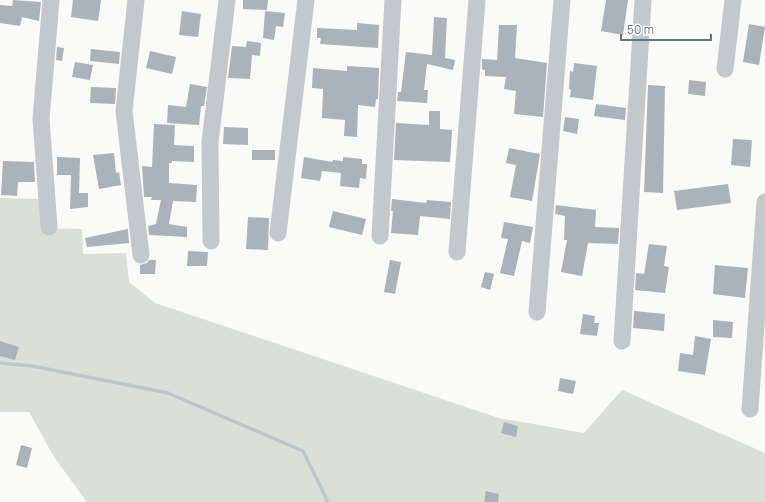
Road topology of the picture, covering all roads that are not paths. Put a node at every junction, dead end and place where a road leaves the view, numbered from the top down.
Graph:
1 (51, 0) edge
2 (136, 0) edge
3 (227, 0) edge
4 (306, 0) edge
5 (393, 0) edge
6 (477, 0) edge
7 (562, 0) edge
8 (643, 0) edge
9 (733, 0) edge
10 (725, 69) dead end
11 (765, 202) edge
12 (49, 227) dead end
13 (278, 233) dead end
14 (380, 236) dead end
15 (211, 241) dead end
16 (457, 252) dead end
17 (140, 254) dead end
18 (537, 312) dead end
19 (622, 340) dead end
20 (750, 409) dead end

1 - 12 street
2 - 17 street
3 - 15 street
4 - 13 street
5 - 14 street
6 - 16 street
7 - 18 street
8 - 19 street
9 - 10 street
11 - 20 street

